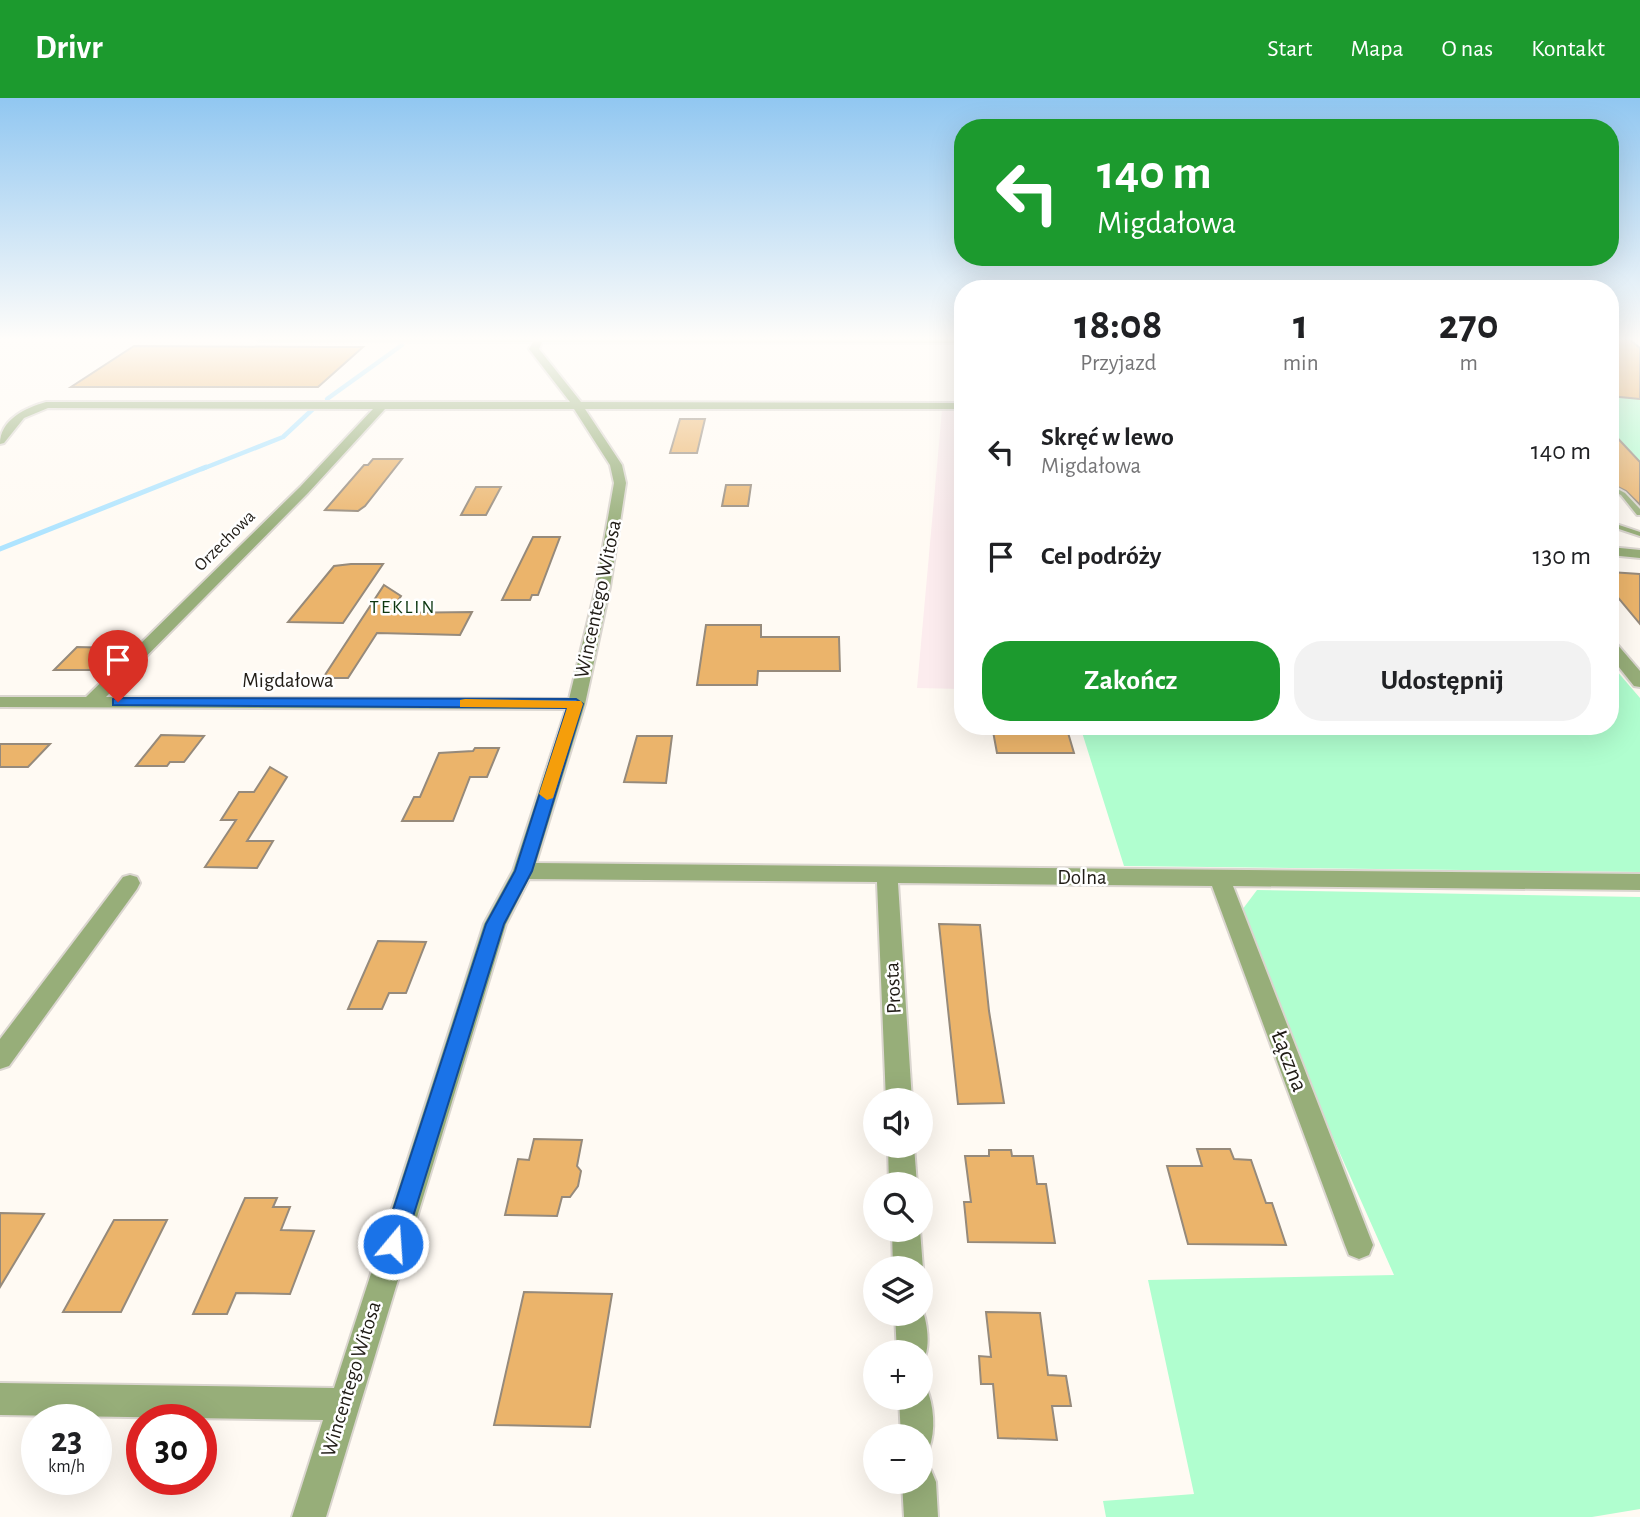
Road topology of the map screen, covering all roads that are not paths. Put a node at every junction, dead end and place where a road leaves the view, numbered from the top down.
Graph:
1 (382, 405) junction
2 (578, 406) junction
3 (954, 406) edge
4 (0, 441) edge
5 (1619, 492) edge
6 (1640, 513) edge
7 (1619, 527) edge
8 (1640, 534) edge
9 (1619, 552) edge
10 (1640, 554) edge
11 (1619, 657) edge
12 (1640, 682) edge
13 (0, 702) edge
14 (92, 702) junction
15 (576, 704) junction
16 (523, 871) junction
17 (887, 876) junction
18 (1220, 878) junction
19 (1640, 882) edge
20 (130, 883) dead end
21 (0, 1058) edge
22 (898, 1088) edge
23 (1359, 1245) dead end
24 (0, 1399) edge
25 (343, 1404) junction
26 (920, 1494) edge
27 (309, 1517) edge
28 (921, 1517) edge

1 - 2 street
1 - 4 street
1 - 14 street, Orzechowa
2 - 3 street
2 - 15 street, Wincentego Witosa
5 - 6 lane
7 - 8 lane
9 - 10 street
11 - 12 street
13 - 14 street, Migdałowa
14 - 15 street, Migdałowa
15 - 16 street, Wincentego Witosa
16 - 17 street, Dolna
16 - 25 street, Wincentego Witosa
17 - 18 street, Dolna
17 - 22 street, Prosta
18 - 19 street, Dolna
18 - 23 street, Łączna
20 - 21 street
24 - 25 street
25 - 27 street, Wincentego Witosa
26 - 28 street

